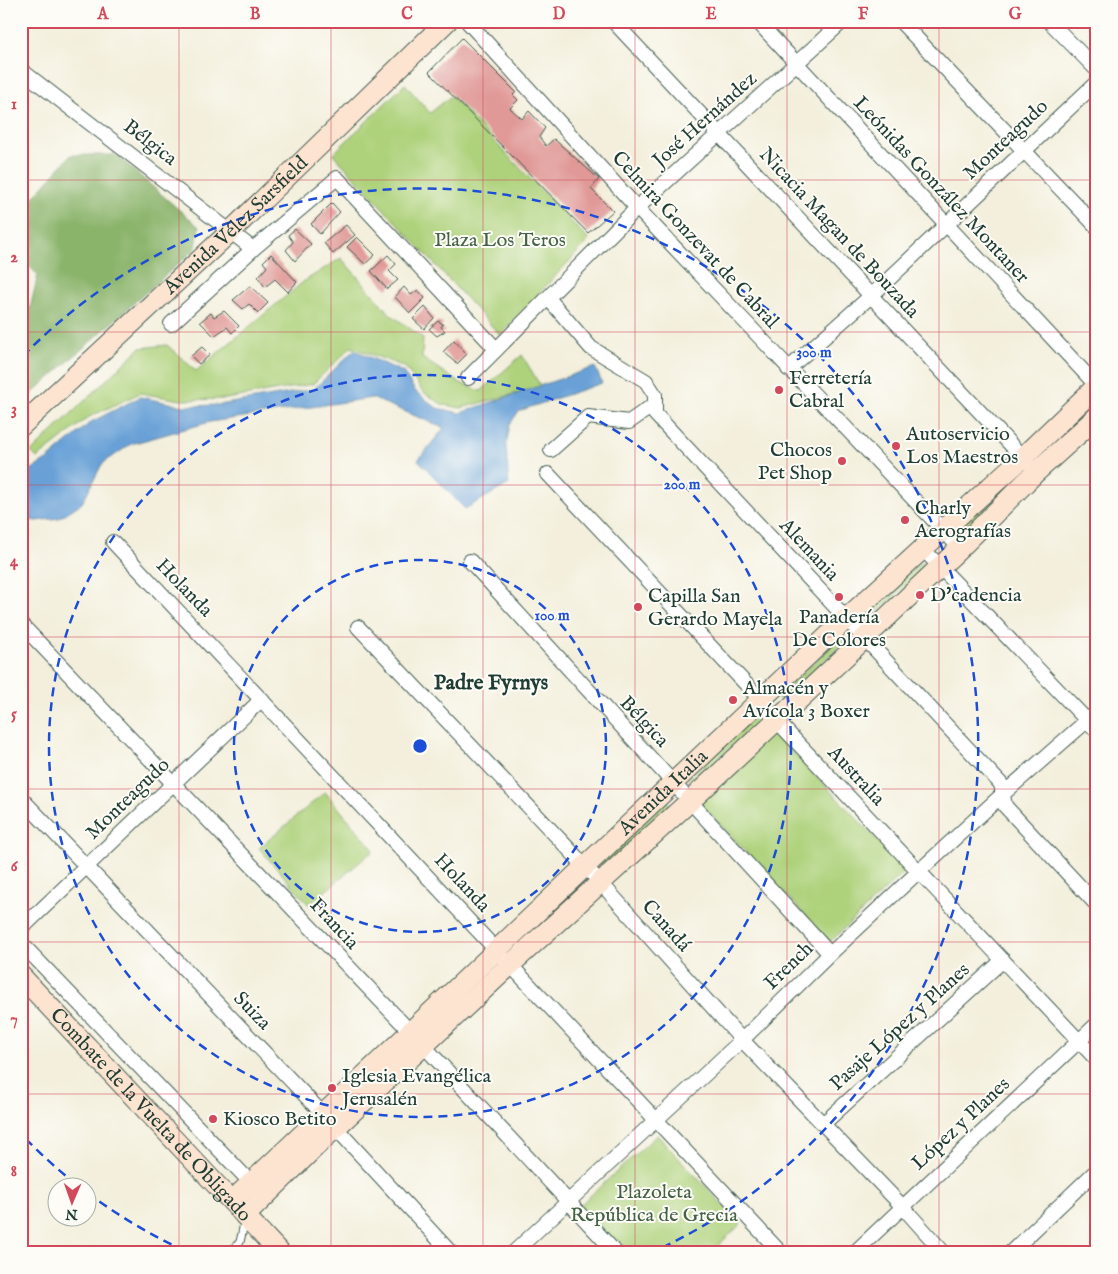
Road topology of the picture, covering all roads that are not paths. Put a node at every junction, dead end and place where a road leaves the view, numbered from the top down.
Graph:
1 (447, 21) edge
2 (613, 21) edge
3 (757, 21) edge
4 (843, 21) edge
5 (900, 21) edge
6 (1048, 21) edge
7 (470, 22) edge
8 (796, 64) junction
9 (21, 70) edge
10 (1097, 70) edge
11 (1097, 82) edge
12 (719, 135) junction
13 (1024, 151) junction
14 (637, 208) junction
15 (945, 224) junction
16 (1097, 227) edge
17 (231, 231) junction
18 (253, 249) junction
19 (870, 296) junction
20 (548, 298) junction
21 (171, 324) dead end
22 (496, 349) junction
23 (788, 369) junction
24 (468, 378) dead end
25 (1097, 386) edge
26 (655, 404) junction
27 (1097, 417) edge
28 (21, 426) edge
29 (551, 450) dead end
30 (1023, 457) junction
31 (1036, 472) junction
32 (548, 474) dead end
33 (943, 529) junction
34 (113, 542) dead end
35 (960, 548) junction
36 (923, 549) junction
37 (470, 561) dead end
38 (939, 567) junction
39 (846, 619) junction
40 (21, 624) edge
41 (358, 627) dead end
42 (865, 638) junction
43 (262, 699) junction
44 (761, 700) junction
45 (776, 720) junction
46 (1094, 721) edge
47 (174, 783) junction
48 (673, 783) junction
49 (1003, 794) junction
50 (21, 798) edge
51 (689, 802) junction
52 (87, 866) junction
53 (585, 867) junction
54 (918, 872) junction
55 (600, 882) junction
56 (1097, 905) edge
57 (21, 929) edge
58 (21, 943) edge
59 (496, 949) junction
60 (830, 954) junction
61 (1003, 960) junction
62 (510, 965) junction
63 (21, 976) edge
64 (1097, 1024) edge
65 (417, 1039) junction
66 (742, 1040) junction
67 (1079, 1041) junction
68 (1097, 1060) edge
69 (657, 1120) junction
70 (329, 1121) junction
71 (823, 1124) junction
72 (1097, 1170) edge
73 (258, 1190) junction
74 (568, 1201) junction
75 (902, 1206) junction
76 (239, 1208) junction
77 (228, 1253) edge
78 (280, 1253) edge
79 (451, 1253) edge
80 (513, 1253) edge
81 (616, 1253) edge
82 (781, 1253) edge
83 (854, 1253) edge
84 (944, 1253) edge
85 (1010, 1253) edge

1 - 17 main road, Avenida Vélez Sarsfield
2 - 12 street, Nicacia Magan de Bouzada
3 - 8 street, Leónidas González Montaner
4 - 8 street, José Hernández
5 - 13 street
6 - 10 street
7 - 14 street, Celmira Gonzevat de Cabral
8 - 12 street, José Hernández
8 - 15 street, Leónidas González Montaner
9 - 17 street, Bélgica
11 - 13 street, Monteagudo
12 - 14 street, José Hernández
12 - 19 street, Nicacia Magan de Bouzada
13 - 15 street, Monteagudo
13 - 16 street
14 - 20 street, José Hernández
14 - 23 street, Celmira Gonzevat de Cabral
15 - 19 street, Monteagudo
15 - 25 street, Leónidas González Montaner
17 - 18 street, Bélgica
17 - 28 main road, Avenida Vélez Sarsfield
18 - 21 street, Avenida Vélez Sarsfield
18 - 22 street, Avenida Vélez Sarsfield
19 - 23 street, Monteagudo
19 - 30 street, Nicacia Magan de Bouzada
20 - 22 street, José Hernández
20 - 26 street, Alemania
22 - 24 street, José Hernández
23 - 33 street, Celmira Gonzevat de Cabral
25 - 30 main road, Avenida Italia
26 - 29 street
26 - 39 street, Alemania
27 - 31 main road, Avenida Italia
30 - 31 street, Nicacia Magan de Bouzada
30 - 33 main road, Avenida Italia
31 - 35 main road, Avenida Italia
32 - 44 street, Australia
33 - 35 street, Celmira Gonzevat de Cabral
33 - 36 main road, Avenida Italia
34 - 43 street, Holanda
35 - 38 main road, Avenida Italia
36 - 38 street
36 - 39 main road, Avenida Italia
37 - 48 street, Bélgica
38 - 42 main road, Avenida Italia
38 - 46 street
39 - 42 street, Alemania
39 - 44 main road, Avenida Italia
40 - 47 street, Francia
41 - 53 street, Canadá
42 - 45 main road, Avenida Italia
42 - 49 street, Alemania
43 - 47 street, Monteagudo
43 - 59 street, Holanda
44 - 45 street, Australia
44 - 48 main road, Avenida Italia
45 - 51 main road, Avenida Italia
45 - 54 street, Australia
46 - 49 street, French
47 - 52 street, Monteagudo
47 - 65 street, Francia
48 - 51 street, Bélgica
48 - 53 main road, Avenida Italia
49 - 54 street, French
49 - 56 street, Alemania
50 - 52 street, Suiza
51 - 55 main road, Avenida Italia
51 - 60 street, Bélgica
52 - 57 street, Monteagudo
52 - 70 street, Suiza
53 - 55 street, Canadá
53 - 59 main road, Avenida Italia
54 - 60 street, French
54 - 61 street, Australia
55 - 62 main road, Avenida Italia
55 - 66 street, Canadá
58 - 73 street
59 - 62 street, Holanda
59 - 65 main road, Avenida Italia
60 - 66 street, French
61 - 67 street, Australia
61 - 71 street, Pasaje López y Planes
62 - 65 main road, Avenida Italia
62 - 69 street, Holanda
63 - 76 main road, Combate de la Vuelta de Obligado
64 - 67 street, López y Planes
65 - 70 main road, Avenida Italia
65 - 74 street, Francia
66 - 69 street, French
66 - 71 street, Canadá
67 - 68 street, Australia
67 - 75 street, López y Planes
69 - 74 street, French
69 - 82 street, Holanda
70 - 73 main road, Avenida Italia
70 - 79 street, Suiza
71 - 75 street, Canadá
72 - 85 street
73 - 76 main road, Avenida Italia
74 - 80 street, French
74 - 81 street, Francia
75 - 83 street, López y Planes
75 - 84 street, Canadá
76 - 77 lane
76 - 78 main road, Combate de la Vuelta de Obligado

